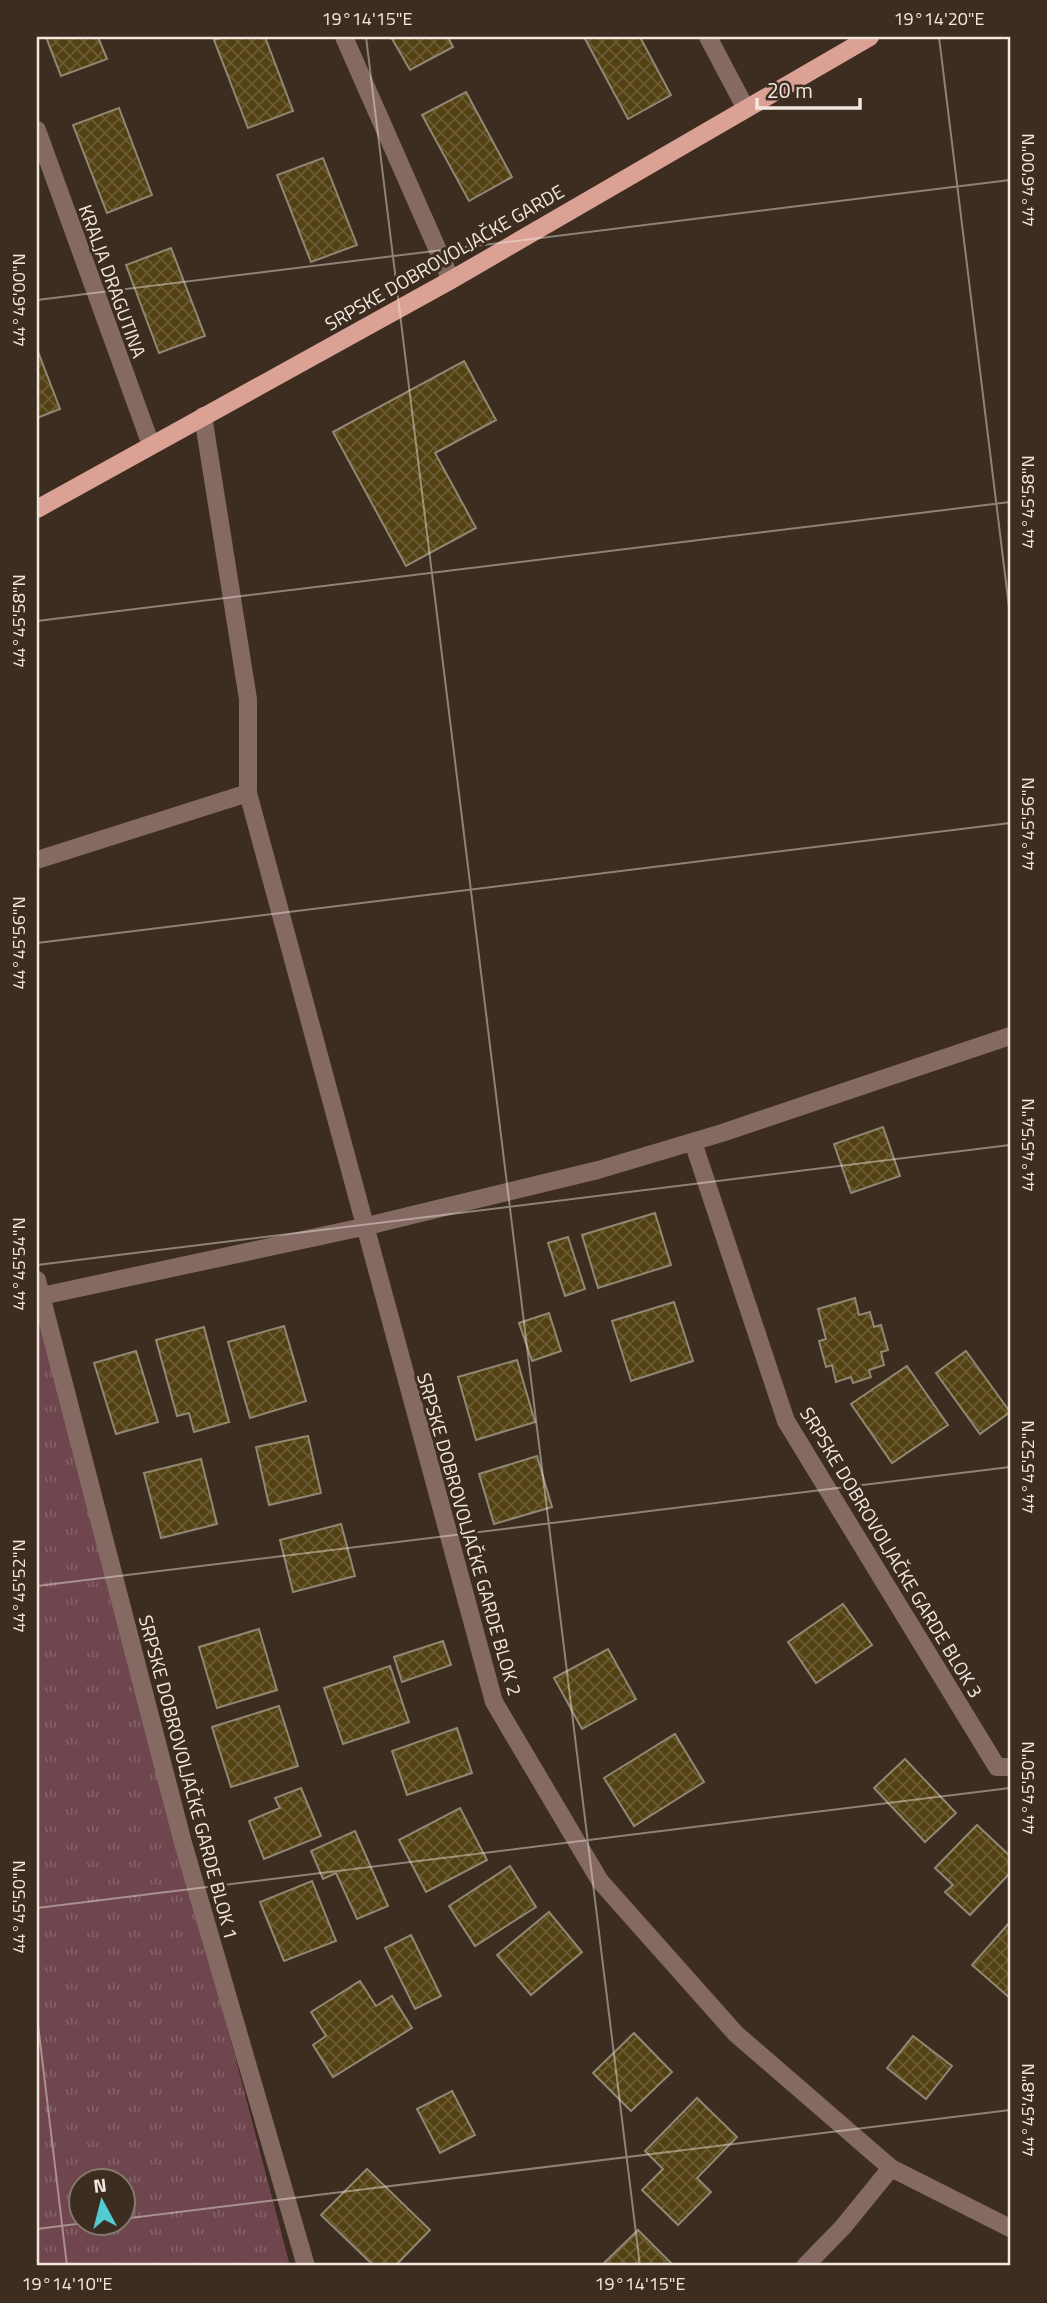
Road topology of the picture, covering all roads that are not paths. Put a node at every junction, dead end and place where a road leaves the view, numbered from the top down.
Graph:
1 (344, 37) edge
2 (708, 37) edge
3 (870, 37) edge
4 (746, 107) junction
5 (37, 130) edge
6 (451, 280) junction
7 (203, 416) junction
8 (151, 445) junction
9 (37, 509) edge
10 (248, 793) junction
11 (37, 860) edge
12 (1010, 1036) edge
13 (693, 1142) junction
14 (363, 1227) junction
15 (38, 1291) edge
16 (1010, 1767) edge
17 (891, 2168) junction
18 (1010, 2228) edge
19 (306, 2266) edge
20 (805, 2266) edge

1 - 6 street
2 - 4 street
3 - 4 main road, SRPSKE DOBROVOLJAČKE GARDE
4 - 6 main road, SRPSKE DOBROVOLJAČKE GARDE
5 - 8 street, KRALJA DRAGUTINA
6 - 7 main road, SRPSKE DOBROVOLJAČKE GARDE
7 - 8 main road, SRPSKE DOBROVOLJAČKE GARDE
7 - 10 street, SRPSKE DOBROVOLJAČKE GARDE BLOK 2
8 - 9 main road, SRPSKE DOBROVOLJAČKE GARDE
10 - 11 street
10 - 14 street, SRPSKE DOBROVOLJAČKE GARDE BLOK 2
12 - 13 street
13 - 14 street
13 - 16 street, SRPSKE DOBROVOLJAČKE GARDE BLOK 3
14 - 15 street
14 - 17 street, SRPSKE DOBROVOLJAČKE GARDE BLOK 2
15 - 19 street, SRPSKE DOBROVOLJAČKE GARDE BLOK 1
17 - 18 street, SRPSKE DOBROVOLJAČKE GARDE BLOK 2
17 - 20 street

